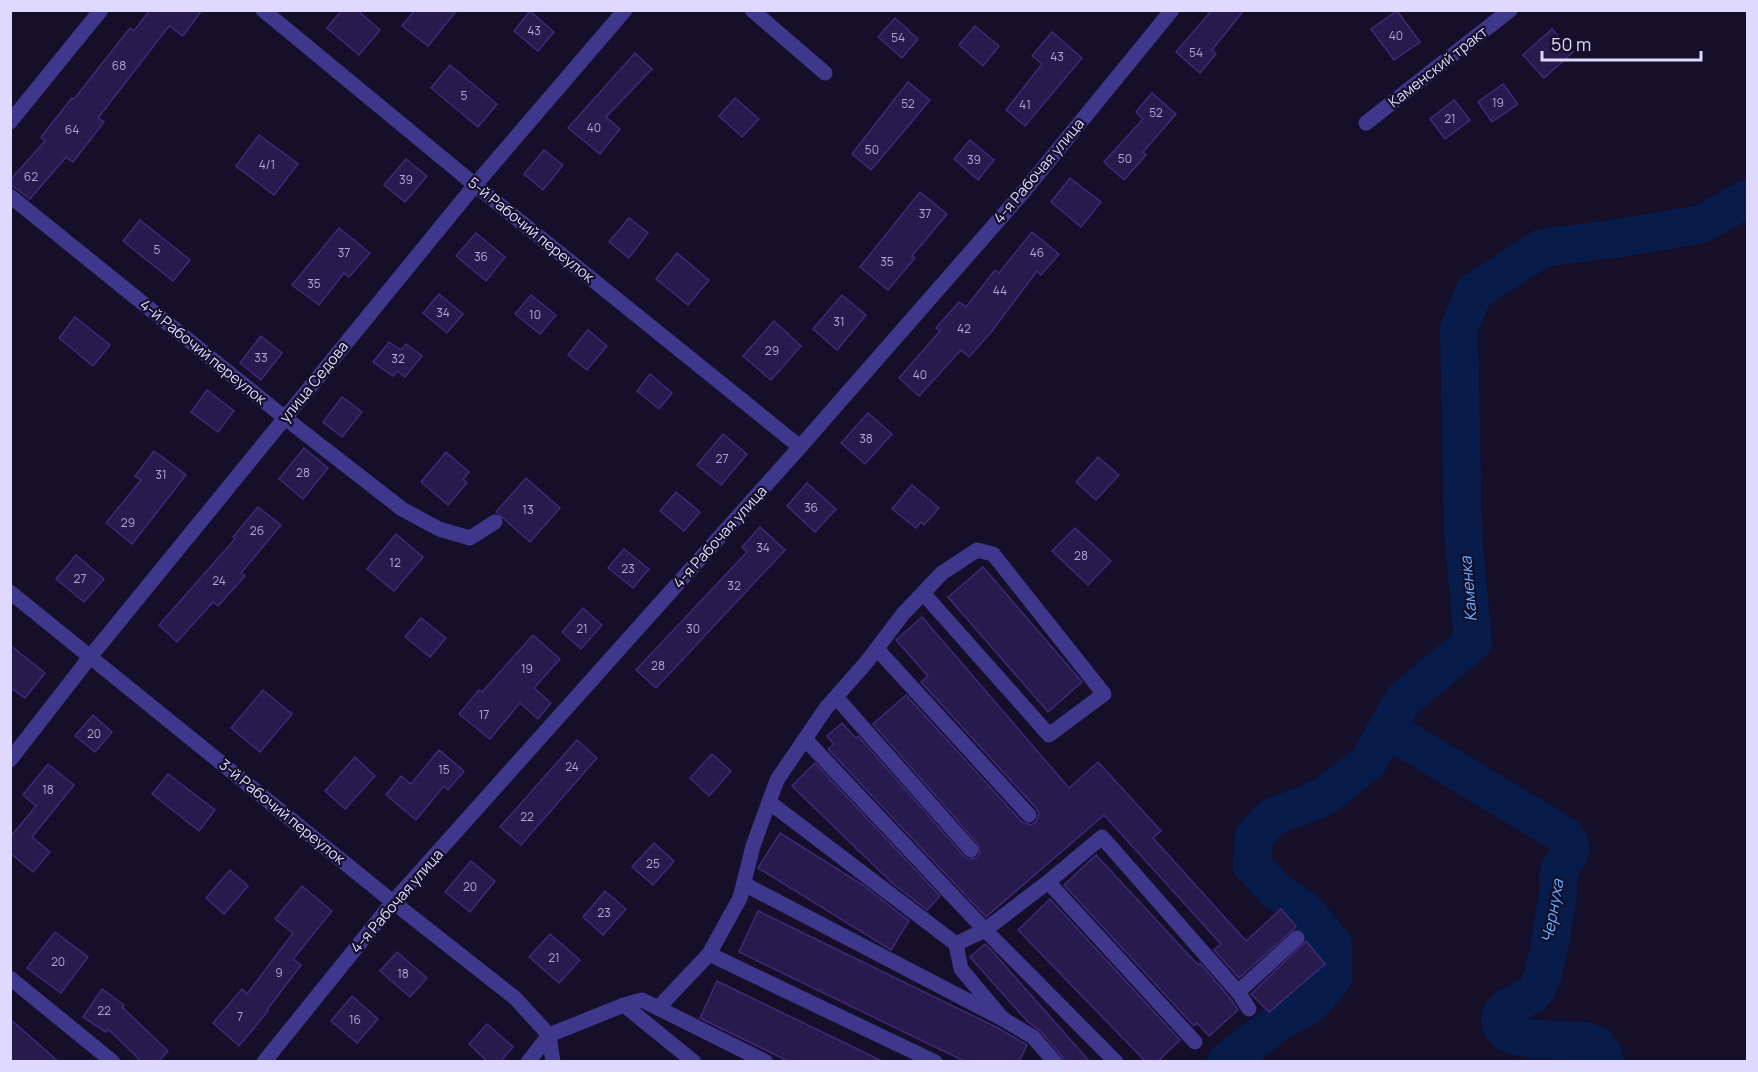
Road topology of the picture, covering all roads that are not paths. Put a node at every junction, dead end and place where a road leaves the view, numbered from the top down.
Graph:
1 (101, 10) edge
2 (263, 10) edge
3 (625, 10) edge
4 (753, 10) edge
5 (1172, 10) edge
6 (1510, 10) edge
7 (825, 73) dead end
8 (10, 122) edge
9 (1366, 123) dead end
10 (475, 185) junction
11 (10, 196) edge
12 (285, 418) junction
13 (800, 447) junction
14 (495, 522) dead end
15 (10, 592) edge
16 (923, 593) junction
17 (877, 648) junction
18 (90, 657) junction
19 (836, 697) junction
20 (805, 739) junction
21 (10, 760) edge
22 (769, 802) junction
23 (1029, 815) dead end
24 (971, 850) dead end
25 (1048, 882) junction
26 (744, 884) junction
27 (393, 902) junction
28 (985, 930) junction
29 (1297, 938) dead end
30 (956, 944) junction
31 (709, 954) junction
32 (10, 978) edge
33 (1238, 992) junction
34 (624, 1005) junction
35 (658, 1008) junction
36 (1249, 1009) dead end
37 (1003, 1018) junction
38 (549, 1035) junction
39 (1195, 1042) dead end
40 (113, 1062) edge
41 (264, 1062) edge
42 (528, 1062) edge
43 (553, 1062) edge
44 (693, 1062) edge
45 (766, 1062) edge
46 (935, 1062) edge
47 (1054, 1062) edge
48 (1116, 1062) edge

1 - 8 street
2 - 10 street, 5-й Рабочий переулок
3 - 10 street, улица Седова
4 - 7 street
5 - 13 street, 4-я Рабочая улица
6 - 9 street, Каменский тракт
10 - 12 street, улица Седова
10 - 13 street, 5-й Рабочий переулок
11 - 12 street, 4-й Рабочий переулок
12 - 14 street, 4-й Рабочий переулок
12 - 18 street, улица Седова
13 - 27 street, 4-я Рабочая улица
15 - 18 street, 3-й Рабочий переулок
16 - 16 street
16 - 17 street
17 - 19 street
17 - 23 street
18 - 21 street, улица Седова
18 - 27 street, 3-й Рабочий переулок
19 - 20 street
19 - 24 street
20 - 22 street
20 - 28 street
22 - 26 street
22 - 30 street
25 - 28 street
25 - 33 street
25 - 39 street
26 - 31 street
26 - 37 street
27 - 38 street, 3-й Рабочий переулок
27 - 41 street, 4-я Рабочая улица
28 - 30 street
28 - 48 street
29 - 33 street
30 - 37 street
31 - 35 street
31 - 46 street
32 - 40 street
33 - 36 street
34 - 35 street
34 - 38 street
34 - 44 street
35 - 45 street
37 - 47 street
38 - 42 street
38 - 43 street

